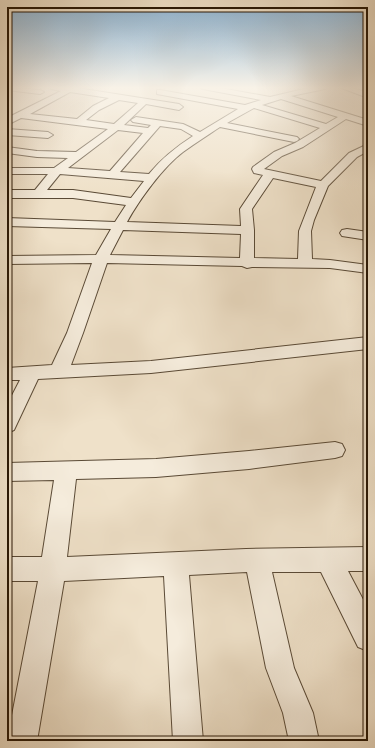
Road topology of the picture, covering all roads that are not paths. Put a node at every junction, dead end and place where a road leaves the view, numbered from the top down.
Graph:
1 (79, 122) edge
2 (122, 122) edge
3 (149, 122) edge
4 (222, 122) edge
5 (280, 122) edge
6 (310, 122) edge
7 (336, 122) edge
8 (158, 123) junction
9 (218, 124) junction
10 (117, 126) junction
11 (328, 127) junction
12 (150, 131) junction
13 (7, 132) edge
14 (261, 132) junction
15 (48, 135) dead end
16 (200, 136) junction
17 (294, 139) dead end
18 (368, 147) edge
19 (7, 150) edge
20 (78, 154) junction
21 (7, 171) edge
22 (56, 171) junction
23 (113, 174) junction
24 (270, 174) junction
25 (152, 178) junction
26 (323, 185) junction
27 (7, 194) edge
28 (38, 194) junction
29 (134, 202) junction
30 (8, 224) edge
31 (119, 225) junction
32 (248, 230) junction
33 (347, 233) dead end
34 (368, 236) edge
35 (101, 259) junction
36 (7, 260) edge
37 (247, 264) junction
38 (305, 264) junction
39 (368, 269) edge
40 (368, 343) edge
41 (59, 371) junction
42 (32, 373) junction
43 (7, 374) edge
44 (7, 425) edge
45 (335, 450) dead end
46 (66, 470) junction
47 (7, 472) edge
48 (368, 559) edge
49 (257, 561) junction
50 (328, 561) junction
51 (176, 565) junction
52 (7, 569) edge
53 (53, 570) junction
54 (368, 637) edge
55 (22, 741) edge
56 (188, 741) edge
57 (304, 741) edge

1 - 10 street
2 - 10 street
3 - 8 street
4 - 9 street
5 - 14 street
6 - 11 street
7 - 11 street
8 - 12 street
8 - 16 street
9 - 14 street
9 - 16 street
10 - 12 street
10 - 20 street
11 - 24 street
12 - 23 street
13 - 15 street
14 - 17 street
16 - 25 street
18 - 26 street
19 - 20 street
20 - 22 street
21 - 22 street
22 - 23 street
22 - 28 street
23 - 25 street
24 - 26 street
24 - 32 street
25 - 29 street
26 - 38 street
27 - 28 street
28 - 29 street
29 - 31 street
30 - 31 street
31 - 32 street
31 - 35 street
32 - 37 street
33 - 34 street
35 - 36 street
35 - 37 street
35 - 41 street
37 - 38 street
38 - 39 street
40 - 41 street
41 - 42 street
42 - 43 street
42 - 44 street
45 - 46 street
46 - 47 street
46 - 53 street
48 - 50 street
49 - 50 street
49 - 51 street
49 - 57 street
50 - 54 street
51 - 53 street
51 - 56 street
52 - 53 street
53 - 55 street

